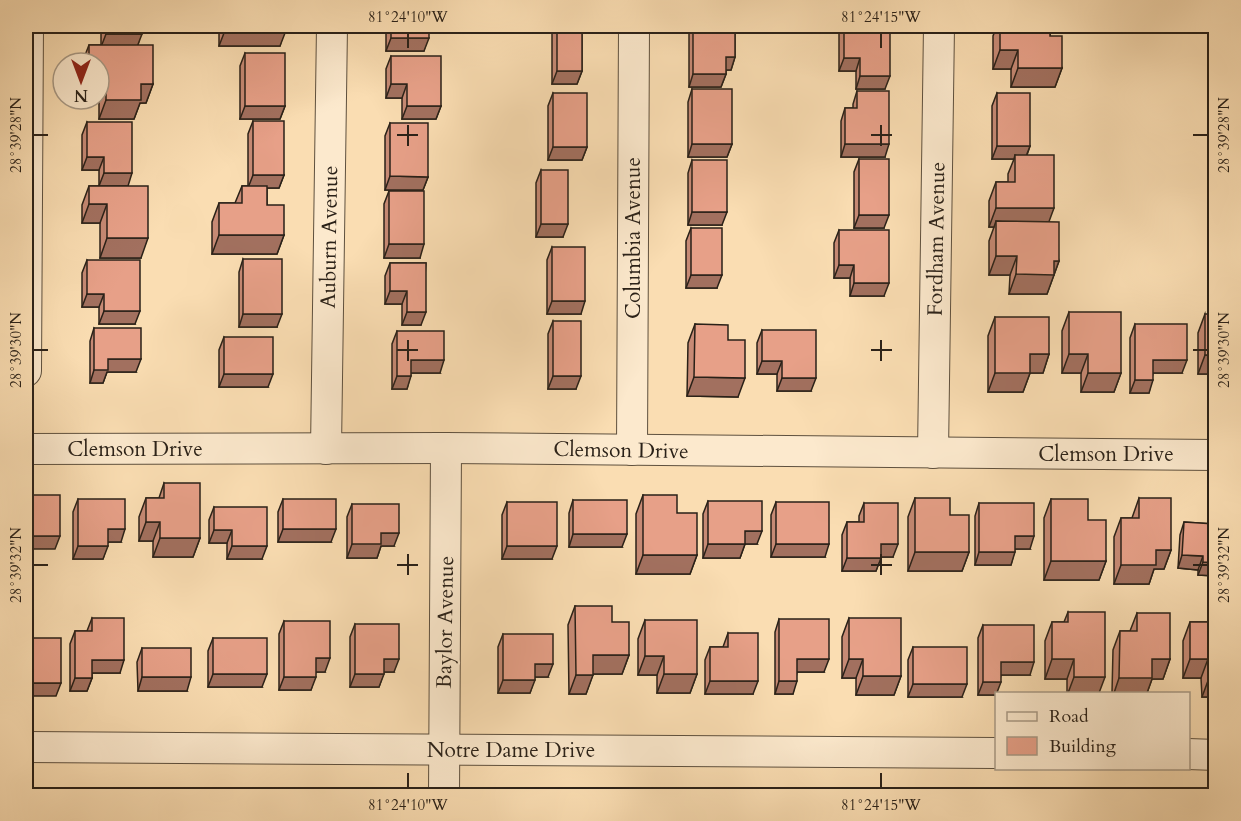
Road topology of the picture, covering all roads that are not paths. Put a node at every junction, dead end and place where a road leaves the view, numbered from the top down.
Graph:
1 (28, 26) edge
2 (332, 26) edge
3 (634, 26) edge
4 (939, 26) edge
5 (26, 371) edge
6 (26, 448) edge
7 (326, 448) junction
8 (446, 448) junction
9 (632, 450) junction
10 (933, 453) junction
11 (1215, 455) edge
12 (26, 747) edge
13 (443, 749) junction
14 (995, 753) edge
15 (1190, 754) edge
16 (1215, 755) edge
17 (444, 795) edge

1 - 5 street
2 - 7 street, Auburn Avenue
3 - 9 street, Columbia Avenue
4 - 10 street, Fordham Avenue
6 - 7 street, Clemson Drive
7 - 8 street, Clemson Drive
8 - 9 street, Clemson Drive
8 - 13 street, Baylor Avenue
9 - 10 street, Clemson Drive
10 - 11 street, Clemson Drive
12 - 13 street, Notre Dame Drive
13 - 14 street, Notre Dame Drive
13 - 17 street, Baylor Avenue
15 - 16 street

